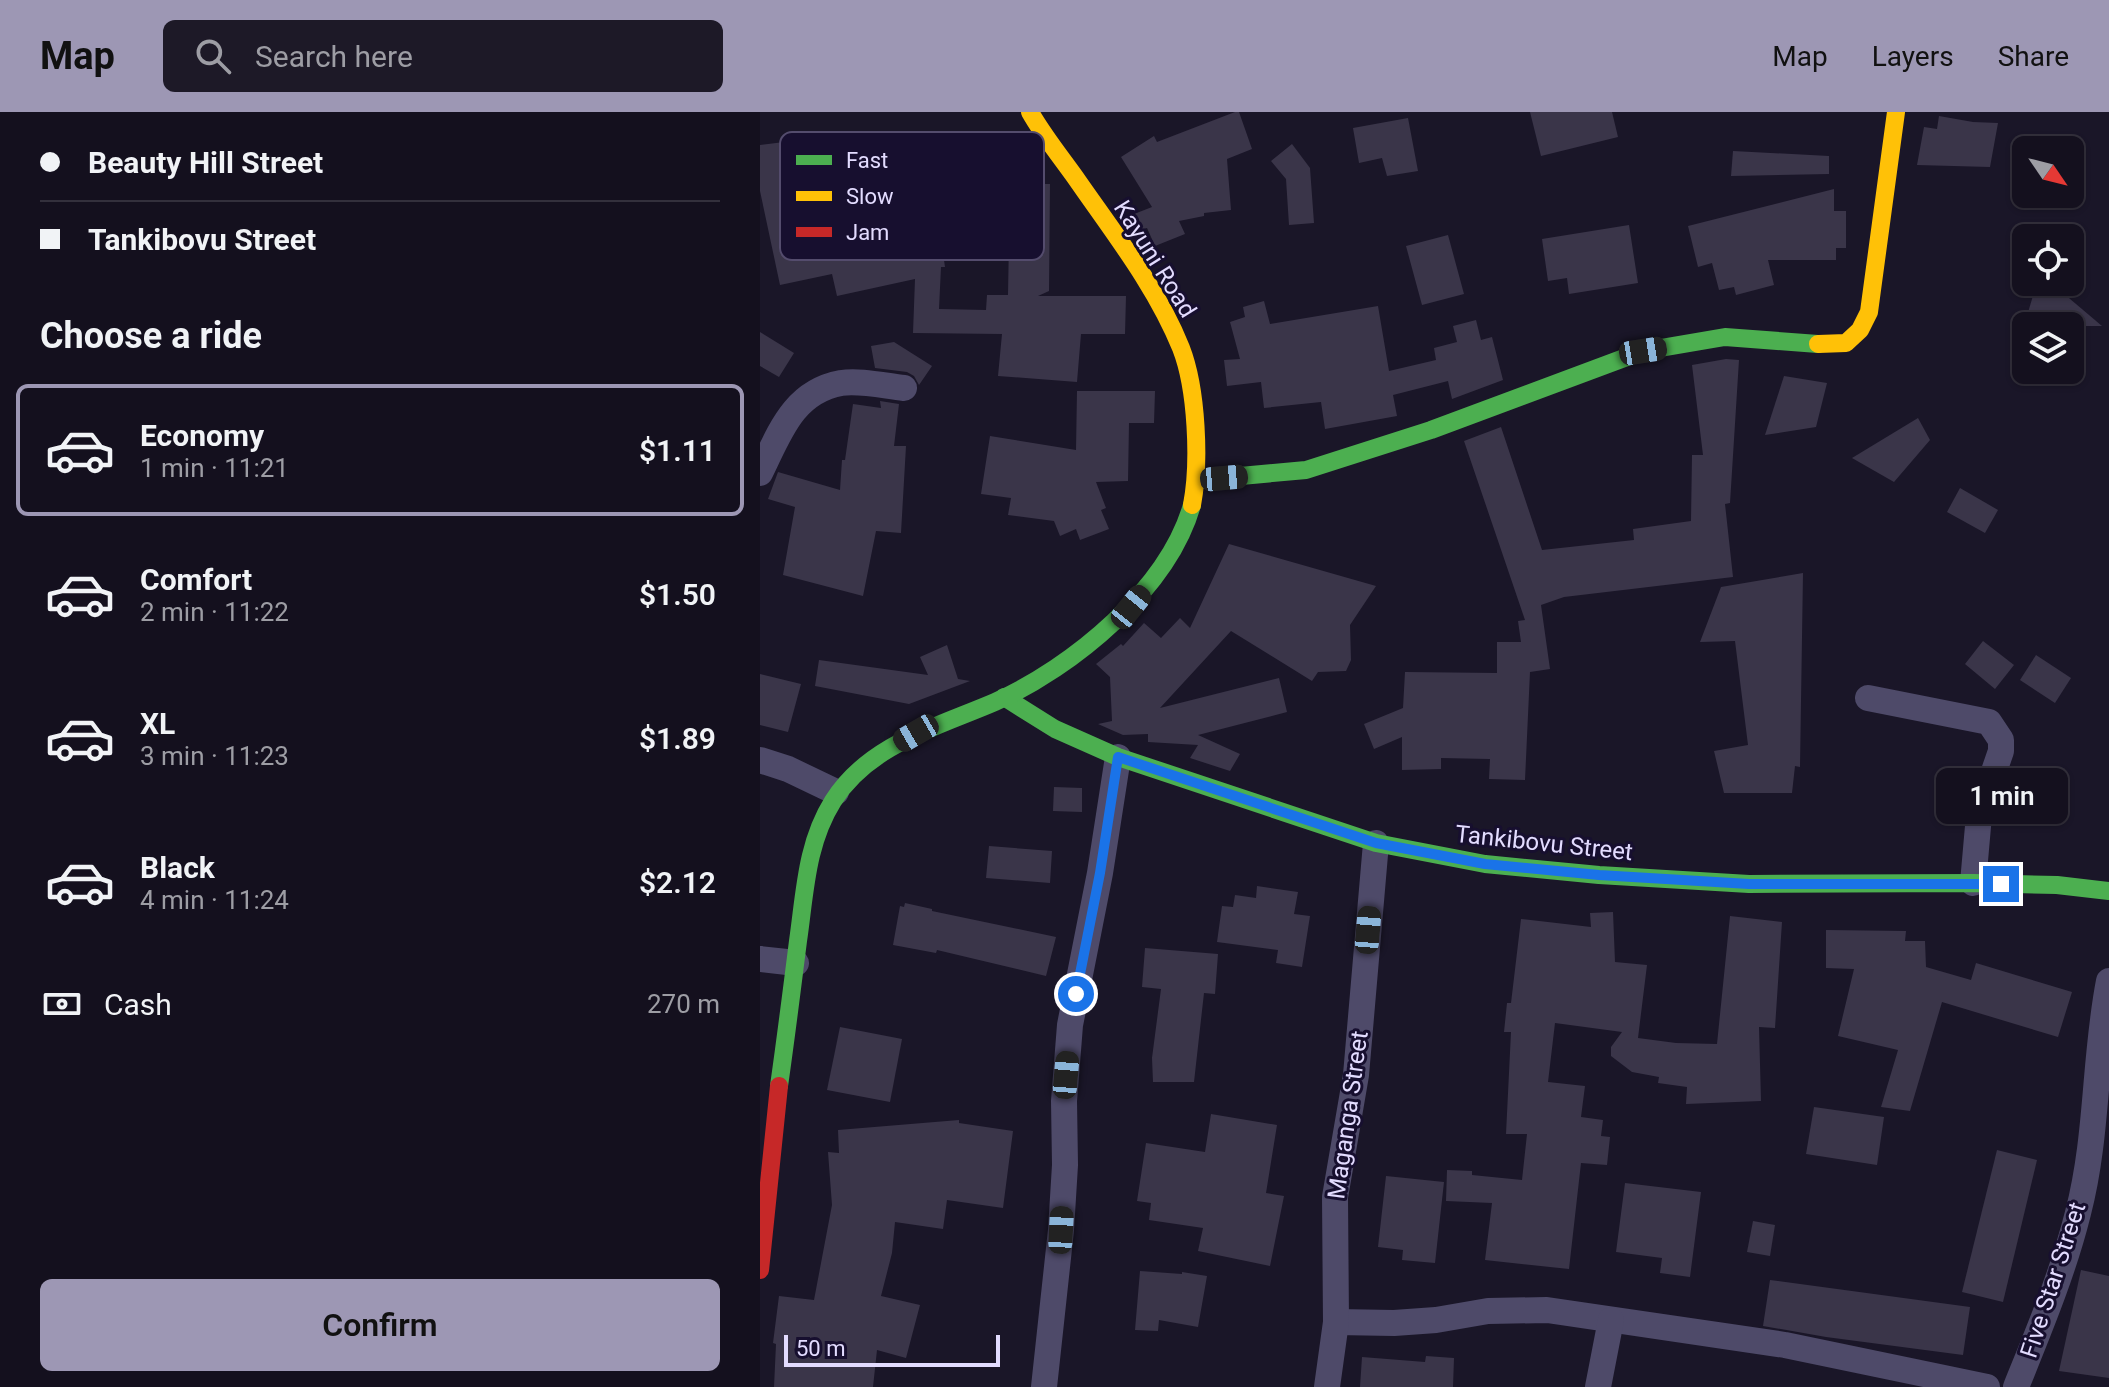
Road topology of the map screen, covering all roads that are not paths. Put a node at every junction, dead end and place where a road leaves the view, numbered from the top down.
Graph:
1 (1030, 112) edge
2 (1896, 112) edge
3 (1044, 132) edge
4 (1044, 132) edge
5 (904, 388) dead end
6 (760, 473) edge
7 (1197, 480) junction
8 (1004, 697) junction
9 (1868, 698) dead end
10 (1118, 757) junction
11 (760, 760) edge
12 (836, 792) junction
13 (1376, 843) junction
14 (1973, 883) junction
15 (2109, 891) edge
16 (760, 959) edge
17 (796, 963) junction
18 (2109, 981) edge
19 (2103, 1098) edge
20 (762, 1241) edge
21 (760, 1270) edge
22 (1611, 1320) junction
23 (1336, 1322) junction
24 (1044, 1387) edge
25 (1327, 1387) edge
26 (1598, 1387) edge
27 (1987, 1387) edge
28 (2016, 1387) edge

1 - 3 street, Kayuni Road
2 - 7 street
4 - 7 street, Kayuni Road
5 - 6 street
7 - 8 street, Kayuni Road
8 - 10 street, Tankibovu Street
8 - 12 street, Kayuni Road
9 - 14 street
10 - 13 street, Tankibovu Street
10 - 24 street
11 - 12 street
12 - 17 street, Kayuni Road
13 - 14 street, Tankibovu Street
13 - 23 street, Maganga Street
14 - 15 street, Tankibovu Street
16 - 17 street
17 - 20 street, Kayuni Road
18 - 19 street, Five Star Street
19 - 28 street, Five Star Street
20 - 21 street, Kayuni Road
22 - 23 street
22 - 26 street
22 - 27 street
23 - 25 street, Maganga Street

